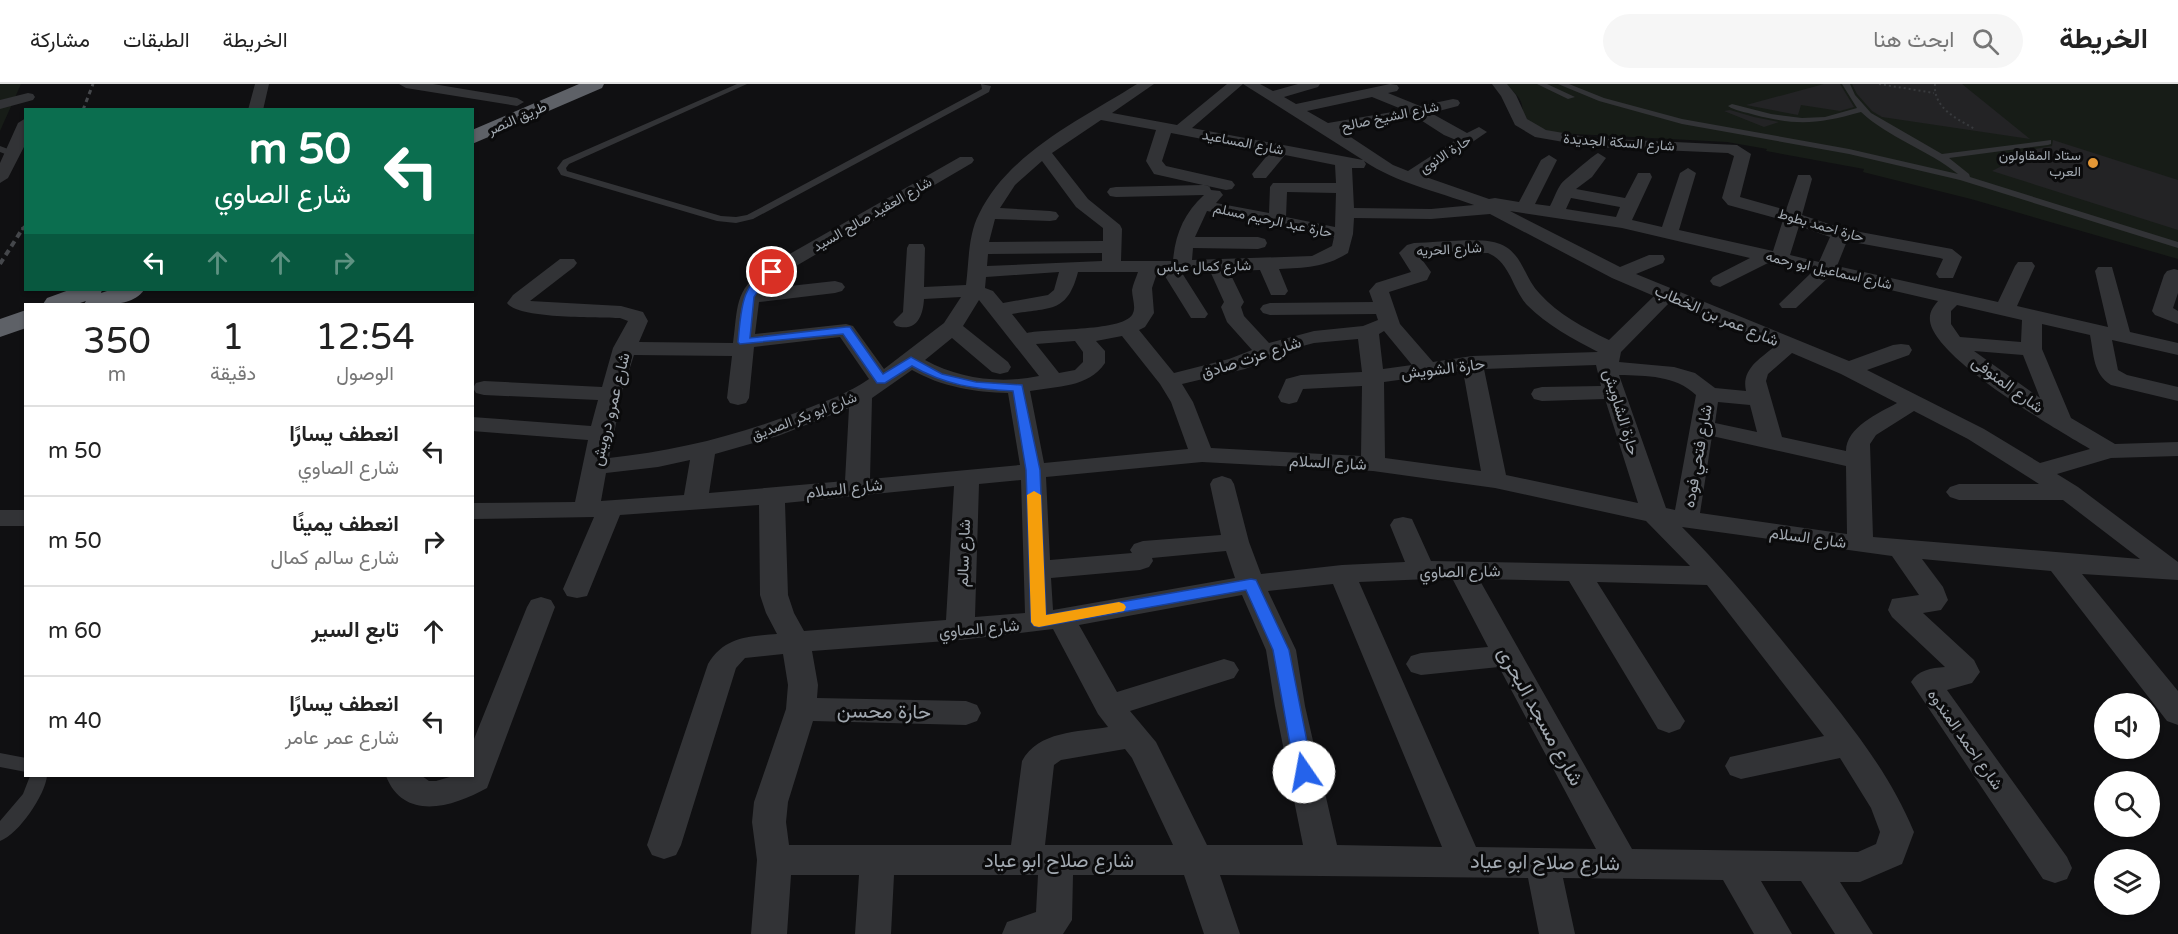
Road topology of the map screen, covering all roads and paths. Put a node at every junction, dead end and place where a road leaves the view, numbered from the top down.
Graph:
1 (262, 84) edge
2 (406, 84) edge
3 (561, 84) edge
4 (595, 84) edge
5 (743, 84) edge
6 (985, 84) edge
7 (1147, 84) edge
8 (1236, 84) edge
9 (1250, 84) edge
10 (1313, 84) edge
11 (1390, 84) edge
12 (1499, 84) edge
13 (1541, 84) edge
14 (1562, 84) edge
15 (1846, 84) edge
16 (1879, 84) edge
17 (1935, 84) edge
18 (1375, 93) junction
19 (1934, 93) junction
20 (1273, 96) junction
21 (31, 97) edge
22 (517, 102) junction
23 (1453, 103) dead end
24 (0, 105) edge
25 (1732, 106) dead end
26 (256, 108) edge
27 (1295, 109) junction
28 (1863, 109) junction
29 (1416, 110) junction
30 (1099, 115) junction
31 (1657, 120) junction
32 (474, 121) edge
33 (24, 126) edge
34 (1173, 129) junction
35 (1326, 129) junction
36 (1976, 129) dead end
37 (474, 137) edge
38 (2048, 142) dead end
39 (1731, 148) joint
40 (1282, 149) junction
41 (7, 151) edge
42 (1043, 152) junction
43 (1940, 157) junction
44 (1598, 158) dead end
45 (966, 160) dead end
46 (1550, 160) dead end
47 (1343, 161) junction
48 (1387, 169) junction
49 (1688, 173) dead end
50 (1260, 174) dead end
51 (1408, 177) junction
52 (1644, 177) dead end
53 (0, 178) edge
54 (1804, 179) dead end
55 (1971, 180) junction
56 (1223, 187) junction
57 (1344, 188) junction
58 (1116, 192) dead end
59 (1565, 192) junction
60 (1631, 204) junction
61 (1202, 205) junction
62 (1485, 205) junction
63 (1525, 207) junction
64 (1556, 212) junction
65 (988, 213) junction
66 (1346, 213) junction
67 (1398, 215) junction
68 (1050, 216) dead end
69 (1792, 217) junction
70 (1277, 220) junction
71 (1622, 223) junction
72 (1344, 234) junction
73 (1669, 234) junction
74 (1840, 234) junction
75 (1542, 236) junction
76 (1183, 242) junction
77 (1258, 243) dead end
78 (2178, 245) edge
79 (1491, 247) junction
80 (916, 248) dead end
81 (979, 248) junction
82 (1918, 248) junction
83 (1414, 249) junction
84 (1111, 257) junction
85 (1774, 257) junction
86 (1656, 259) dead end
87 (567, 263) dead end
88 (1268, 264) junction
89 (1070, 266) junction
90 (1216, 266) junction
91 (2025, 266) dead end
92 (1149, 267) junction
93 (1176, 267) junction
94 (1826, 269) junction
95 (2105, 271) dead end
96 (1619, 274) junction
97 (1946, 274) dead end
98 (2174, 274) dead end
99 (976, 281) junction
100 (1720, 281) dead end
101 (1903, 286) junction
102 (835, 287) dead end
103 (88, 291) edge
104 (129, 291) edge
105 (915, 293) junction
106 (1667, 294) junction
107 (748, 297) junction
108 (1952, 298) junction
109 (58, 303) edge
110 (99, 303) edge
111 (1789, 304) dead end
112 (1001, 310) junction
113 (2005, 310) junction
114 (1198, 314) dead end
115 (2032, 316) junction
116 (2178, 318) edge
117 (24, 319) edge
118 (903, 322) dead end
119 (1380, 322) junction
120 (951, 327) junction
121 (1125, 327) junction
122 (0, 329) edge
123 (2111, 334) junction
124 (24, 337) edge
125 (1082, 337) junction
126 (1024, 340) junction
127 (1954, 343) junction
128 (1788, 345) junction
129 (743, 346) junction
130 (0, 348) edge
131 (624, 348) junction
132 (2031, 349) junction
133 (2178, 349) edge
134 (1901, 350) dead end
135 (1266, 352) junction
136 (1608, 358) junction
137 (911, 361) junction
138 (1472, 363) junction
139 (1000, 367) dead end
140 (1849, 369) junction
141 (1428, 370) junction
142 (1373, 377) junction
143 (881, 380) junction
144 (1169, 381) junction
145 (1055, 382) junction
146 (1018, 387) junction
147 (484, 388) dead end
148 (1614, 392) junction
149 (611, 394) junction
150 (1542, 394) dead end
151 (1708, 394) junction
152 (2178, 394) edge
153 (861, 395) junction
154 (1289, 397) dead end
155 (738, 398) dead end
156 (1759, 399) junction
157 (1914, 402) junction
158 (2061, 421) junction
159 (474, 424) edge
160 (1703, 427) junction
161 (602, 435) junction
162 (1771, 442) junction
163 (2178, 449) edge
164 (704, 450) junction
165 (2110, 451) junction
166 (1202, 455) junction
167 (1857, 461) junction
168 (1373, 464) junction
169 (596, 467) junction
170 (1033, 470) junction
171 (2039, 471) junction
172 (967, 476) junction
173 (1495, 480) junction
174 (1222, 484) dead end
175 (857, 487) junction
176 (1959, 492) dead end
177 (2069, 492) junction
178 (772, 495) junction
179 (695, 501) junction
180 (599, 508) junction
181 (474, 511) edge
182 (1671, 517) junction
183 (0, 518) edge
184 (24, 518) edge
185 (1403, 525) dead end
186 (1236, 543) junction
187 (1860, 544) junction
188 (1900, 548) junction
189 (2059, 563) junction
190 (1460, 569) junction
191 (1037, 570) junction
192 (2175, 570) edge
193 (1422, 571) junction
194 (1577, 572) junction
195 (1342, 574) junction
196 (1715, 576) junction
197 (1251, 584) junction
198 (577, 589) dead end
199 (541, 607) dead end
200 (1050, 620) junction
201 (960, 630) junction
202 (796, 642) junction
203 (1508, 656) junction
204 (1421, 664) dead end
205 (1224, 670) dead end
206 (1109, 705) junction
207 (801, 709) junction
208 (966, 713) dead end
209 (2178, 713) edge
210 (1669, 721) dead end
211 (1133, 735) junction
212 (1848, 744) junction
213 (0, 760) edge
214 (24, 765) edge
215 (1741, 766) dead end
216 (39, 777) edge
217 (403, 777) edge
218 (0, 833) edge
219 (664, 845) dead end
220 (774, 860) junction
221 (877, 860) junction
222 (1041, 860) junction
223 (1197, 860) junction
224 (1323, 860) junction
225 (1465, 861) junction
226 (1542, 862) junction
227 (1622, 863) junction
228 (1733, 865) junction
229 (1810, 866) junction
230 (2055, 868) dead end
231 (769, 934) edge
232 (873, 934) edge
233 (1020, 934) edge
234 (1222, 934) edge
235 (1557, 934) edge
236 (1774, 934) edge
237 (1855, 934) edge

1 - 26 street
2 - 22 street
3 - 22 highway, طريق النصر
4 - 37 highway, طريق النصر
5 - 6 lane
7 - 30 street, شارع ابو بكر الصديق
8 - 34 street
9 - 20 street, شارع عمر بن الخطاب
10 - 20 street
11 - 18 street
12 - 39 street, شارع السكة الجديدة
13 - 31 lane
14 - 31 lane
15 - 28 lane
16 - 19 path
17 - 19 path
18 - 27 street
18 - 29 street
19 - 36 path
20 - 27 street, شارع عمر بن الخطاب
21 - 24 street
22 - 32 highway, طريق النصر
23 - 29 street, شارع الشيخ صالح
25 - 28 lane
27 - 35 street, شارع عمر بن الخطاب
28 - 43 lane
29 - 35 street, شارع الشيخ صالح
29 - 51 street, حارة الانوى
30 - 34 street, شارع المساعيد
30 - 42 street, شارع ابو بكر الصديق
31 - 55 lane
33 - 41 street
34 - 40 street, شارع المساعيد
34 - 56 street
35 - 48 street, شارع عمر بن الخطاب
38 - 43 lane
39 - 69 street, حارة احمد بطوط
40 - 47 street, شارع المساعيد
40 - 50 street
41 - 53 street
42 - 65 street, شارع ابو بكر الصديق
42 - 84 street
43 - 55 lane
44 - 59 street
45 - 107 street, شارع العقيد صالح السيد
46 - 63 street
47 - 48 street, شارع المساعيد
47 - 57 street, شارع كمال عباس
48 - 51 street, شارع عمر بن الخطاب
49 - 73 street
51 - 62 street, شارع عمر بن الخطاب
52 - 60 street
54 - 69 street
55 - 78 lane
56 - 58 street
56 - 61 street
57 - 66 street, شارع كمال عباس
57 - 70 street
59 - 60 street
59 - 64 street
60 - 71 street
61 - 70 street, حارة عبد الرحيم مسلم
61 - 76 street
62 - 63 street, شارع اسماعيل ابو رحمه
62 - 67 street
62 - 75 street, شارع عمر بن الخطاب
63 - 64 street, شارع اسماعيل ابو رحمه
64 - 71 street, شارع اسماعيل ابو رحمه
65 - 68 street
65 - 81 street, شارع ابو بكر الصديق
66 - 67 street
66 - 72 street, شارع كمال عباس
67 - 83 street
69 - 74 street, حارة احمد بطوط
69 - 85 street
70 - 72 street, حارة عبد الرحيم مسلم
71 - 73 street, شارع اسماعيل ابو رحمه
72 - 88 street, شارع كمال عباس
73 - 85 street, شارع اسماعيل ابو رحمه
74 - 82 street, حارة احمد بطوط
74 - 94 street
75 - 79 street, شارع الحريه
75 - 96 street, شارع عمر بن الخطاب
76 - 77 street
76 - 93 street
79 - 83 street, شارع الحريه
79 - 136 street
80 - 105 street
81 - 84 street
81 - 99 street, شارع ابو بكر الصديق
82 - 97 street, حارة احمد بطوط
82 - 101 street
83 - 119 street, شارع الحريه
84 - 89 street, شارع كمال عباس
84 - 92 street, شارع كمال عباس
85 - 94 street, شارع اسماعيل ابو رحمه
85 - 100 street
86 - 96 street
87 - 131 street, شارع عمرو درويش
88 - 90 street, شارع كمال عباس
88 - 119 street
89 - 99 street, شارع كمال عباس
89 - 112 street
90 - 93 street, شارع كمال عباس
90 - 135 street
91 - 113 street
92 - 93 street, شارع كمال عباس
92 - 121 street
93 - 114 street
94 - 101 street, شارع اسماعيل ابو رحمه
94 - 111 street
95 - 123 street
96 - 106 street, شارع عمر بن الخطاب
98 - 116 street
99 - 105 street, شارع كمال عباس
99 - 112 street
99 - 120 street, شارع ابو بكر الصديق
101 - 108 street, شارع اسماعيل ابو رحمه
102 - 107 street
103 - 109 highway
104 - 110 highway
105 - 118 street
106 - 128 street, شارع عمر بن الخطاب
106 - 136 street, حارة الشاويش
107 - 129 street
108 - 113 street, شارع اسماعيل ابو رحمه
108 - 127 street, شارع المنوفى
112 - 126 street
113 - 115 street, شارع اسماعيل ابو رحمه
115 - 123 street, شارع اسماعيل ابو رحمه
115 - 132 street
117 - 122 highway
119 - 135 street, شارع عزت صادق
119 - 141 street
119 - 142 street, شارع الحريه
120 - 137 street, شارع ابو بكر الصديق
120 - 139 street
121 - 125 street
121 - 144 street
123 - 133 street, شارع اسماعيل ابو رحمه
123 - 152 street
124 - 130 highway
125 - 126 street
125 - 145 street
126 - 145 street
127 - 132 street
127 - 158 street, شارع المنوفى
128 - 140 street, شارع عمر بن الخطاب
128 - 156 street
129 - 131 street
129 - 143 street
129 - 155 street
131 - 149 street, شارع عمرو درويش
132 - 158 street
134 - 140 street
135 - 144 street, شارع عزت صادق
136 - 138 street, حارة الشويش
136 - 148 street, حارة الشاويش
136 - 151 street, شارع فتحي فوده
137 - 143 street, شارع ابو بكر الصديق
137 - 146 street
138 - 141 street, حارة الشويش
138 - 173 street
140 - 157 street, شارع عمر بن الخطاب
141 - 142 street, حارة الشويش
142 - 154 street, حارة الشويش
142 - 168 street, شارع الحريه
143 - 153 street, شارع ابو بكر الصديق
144 - 166 street
145 - 146 street
146 - 170 street
147 - 149 street
148 - 150 street
148 - 182 street, حارة الشاويش
149 - 161 street, شارع عمرو درويش
151 - 156 street
151 - 160 street, شارع فتحي فوده
153 - 164 street, شارع ابو بكر الصديق
153 - 175 street
156 - 162 street
157 - 167 street
157 - 171 street, شارع عمر بن الخطاب
158 - 165 street, شارع المنوفى
159 - 161 street
160 - 162 street
160 - 182 street, شارع فتحي فوده
161 - 169 street, شارع عمرو درويش
162 - 167 street
163 - 165 street
164 - 169 street, شارع ابو بكر الصديق
164 - 179 street
165 - 171 street
166 - 168 street, شارع السلام
166 - 170 street, شارع السلام
167 - 187 street
168 - 173 street, شارع السلام
169 - 180 street, شارع عمرو درويش
170 - 172 street, شارع السلام
170 - 191 street
171 - 177 street, شارع عمر بن الخطاب
172 - 175 street, شارع السلام
172 - 201 street, شارع سالم
173 - 182 street, شارع السلام
174 - 186 street
175 - 178 street, شارع السلام
176 - 177 street
177 - 192 street, شارع عمر بن الخطاب
178 - 179 street, شارع السلام
178 - 202 street
179 - 180 street, شارع السلام
180 - 181 street, شارع السلام
180 - 198 street, شارع عمرو درويش
182 - 187 street, شارع السلام
182 - 196 street, شارع صلاح ابو عياد
183 - 184 street
185 - 193 street
186 - 191 street
186 - 197 street
187 - 188 street, شارع السلام
188 - 189 street, شارع السلام
188 - 230 street, شارع احمد المندوه
189 - 192 street, شارع السلام
189 - 209 street
190 - 193 street, شارع الصاوي
190 - 194 street, شارع الصاوي
190 - 203 street, شارع مسجد البحرى
191 - 200 street
193 - 195 street, شارع الصاوي
194 - 196 street, شارع الصاوي
194 - 210 street
195 - 197 street, شارع الصاوي
195 - 225 street
196 - 212 street, شارع صلاح ابو عياد
197 - 200 street, شارع الصاوي
197 - 224 street
199 - 217 street
200 - 201 street, شارع الصاوي
200 - 206 street
201 - 202 street, شارع الصاوي
202 - 207 street
202 - 219 street, شارع الصاوي
203 - 204 street
203 - 227 street, شارع مسجد البحرى
205 - 206 street
206 - 211 street
207 - 208 street, حارة محسن
207 - 220 street
211 - 222 street
211 - 223 street
212 - 215 street
212 - 229 street, شارع صلاح ابو عياد
213 - 214 lane
216 - 218 lane
220 - 221 street, شارع صلاح ابو عياد
220 - 231 street
221 - 222 street, شارع صلاح ابو عياد
221 - 232 street
222 - 223 street, شارع صلاح ابو عياد
222 - 233 street
223 - 224 street, شارع صلاح ابو عياد
223 - 234 street
224 - 225 street, شارع صلاح ابو عياد
225 - 226 street, شارع صلاح ابو عياد
226 - 227 street, شارع صلاح ابو عياد
226 - 235 street
227 - 228 street, شارع صلاح ابو عياد
228 - 229 street, شارع صلاح ابو عياد
228 - 236 street
229 - 237 street

